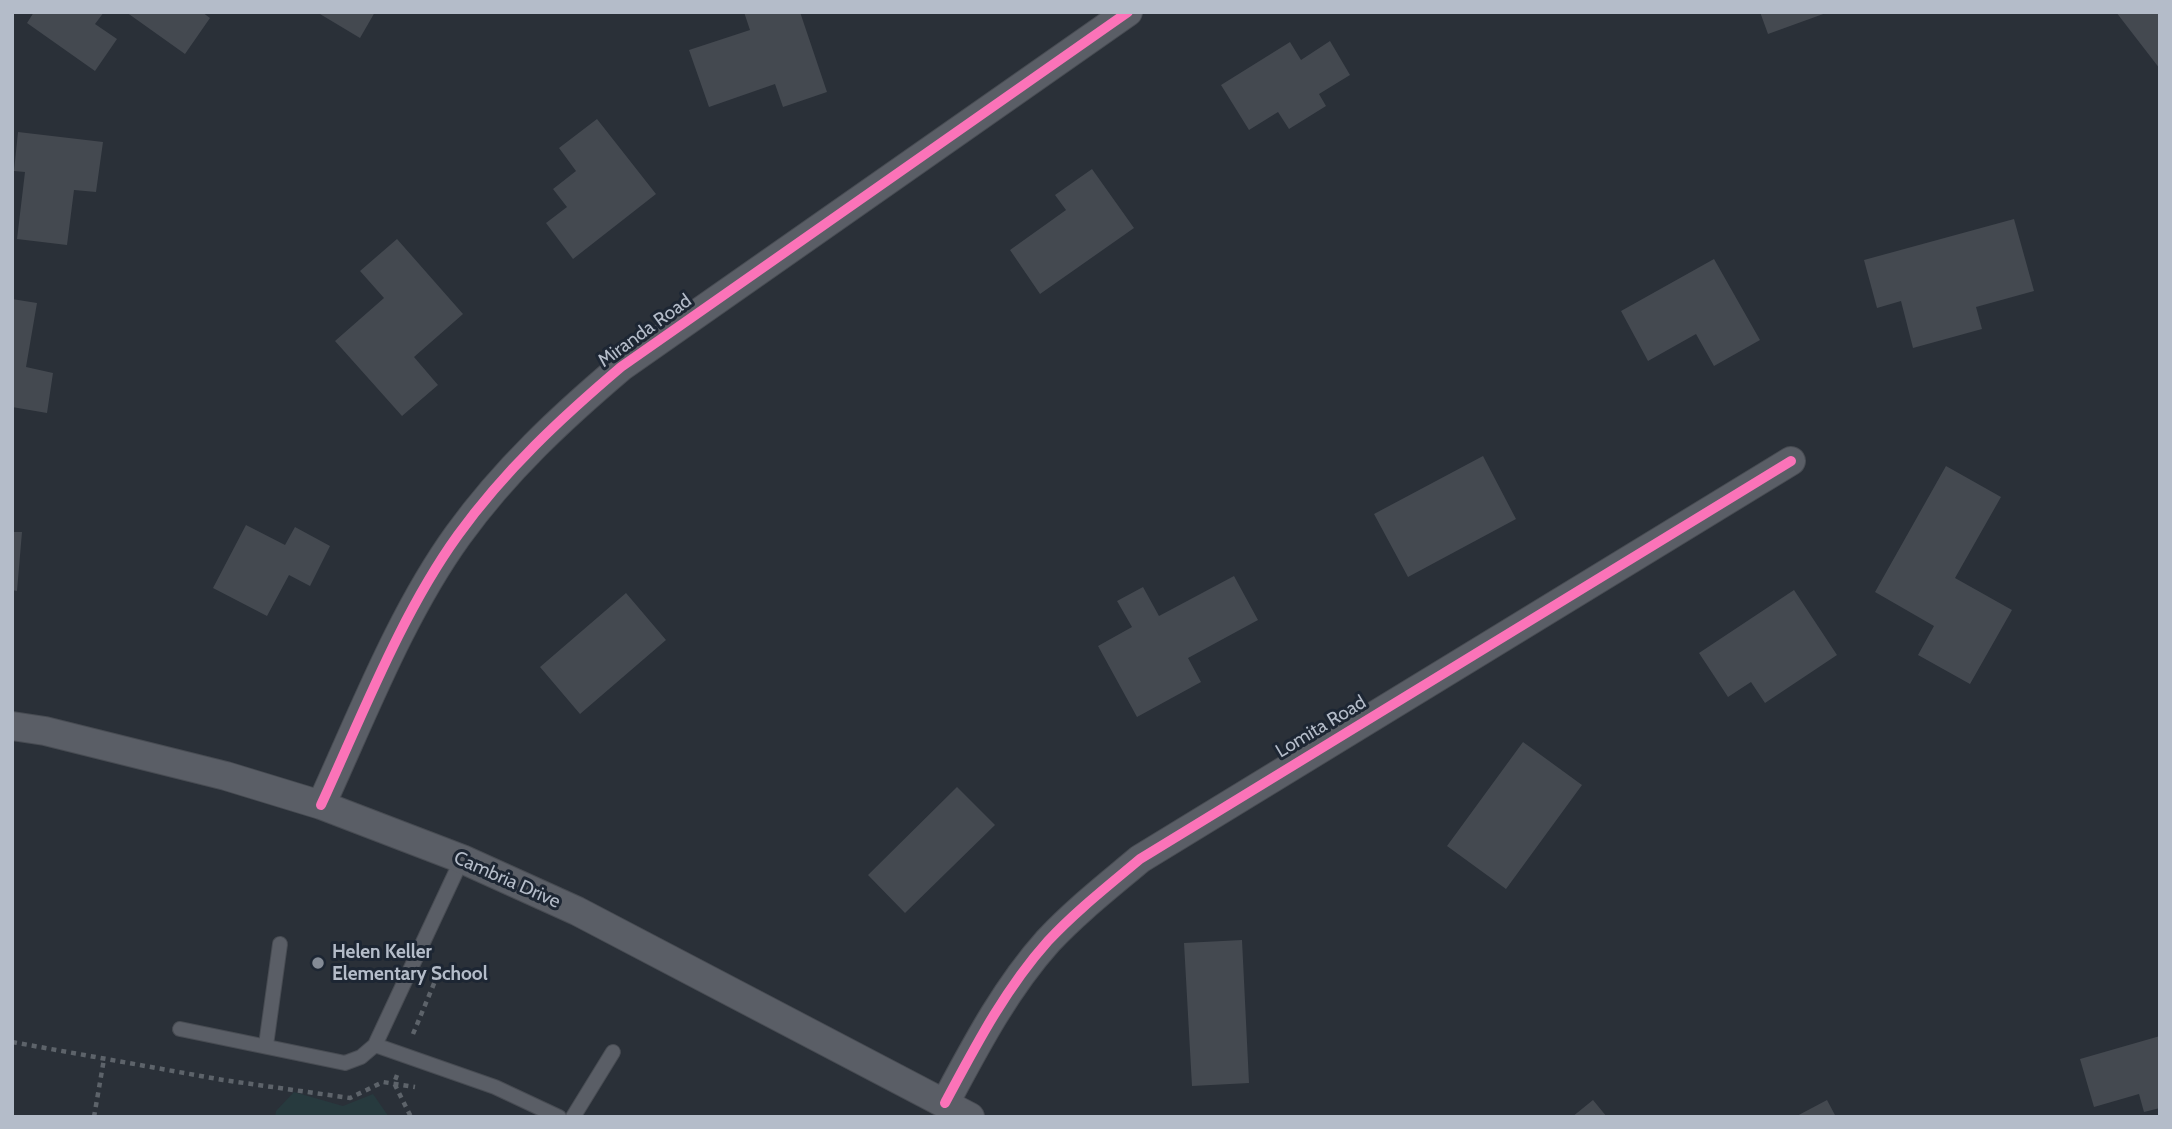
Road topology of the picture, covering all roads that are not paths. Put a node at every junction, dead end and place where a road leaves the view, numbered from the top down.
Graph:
1 (1128, 12) edge
2 (1791, 461) dead end
3 (12, 726) edge
4 (321, 805) junction
5 (462, 859) junction
6 (280, 944) dead end
7 (180, 1029) dead end
8 (266, 1045) junction
9 (375, 1045) junction
10 (613, 1052) dead end
11 (941, 1110) edge
12 (559, 1117) edge
13 (573, 1117) edge
14 (970, 1117) edge

1 - 4 street, Miranda Road
2 - 11 street, Lomita Road
3 - 4 street, Cambria Drive
4 - 5 street, Cambria Drive
5 - 9 lane
5 - 11 street, Cambria Drive
6 - 8 lane
7 - 8 lane
8 - 9 lane
9 - 12 lane
10 - 13 lane
11 - 14 street, Cambria Drive

